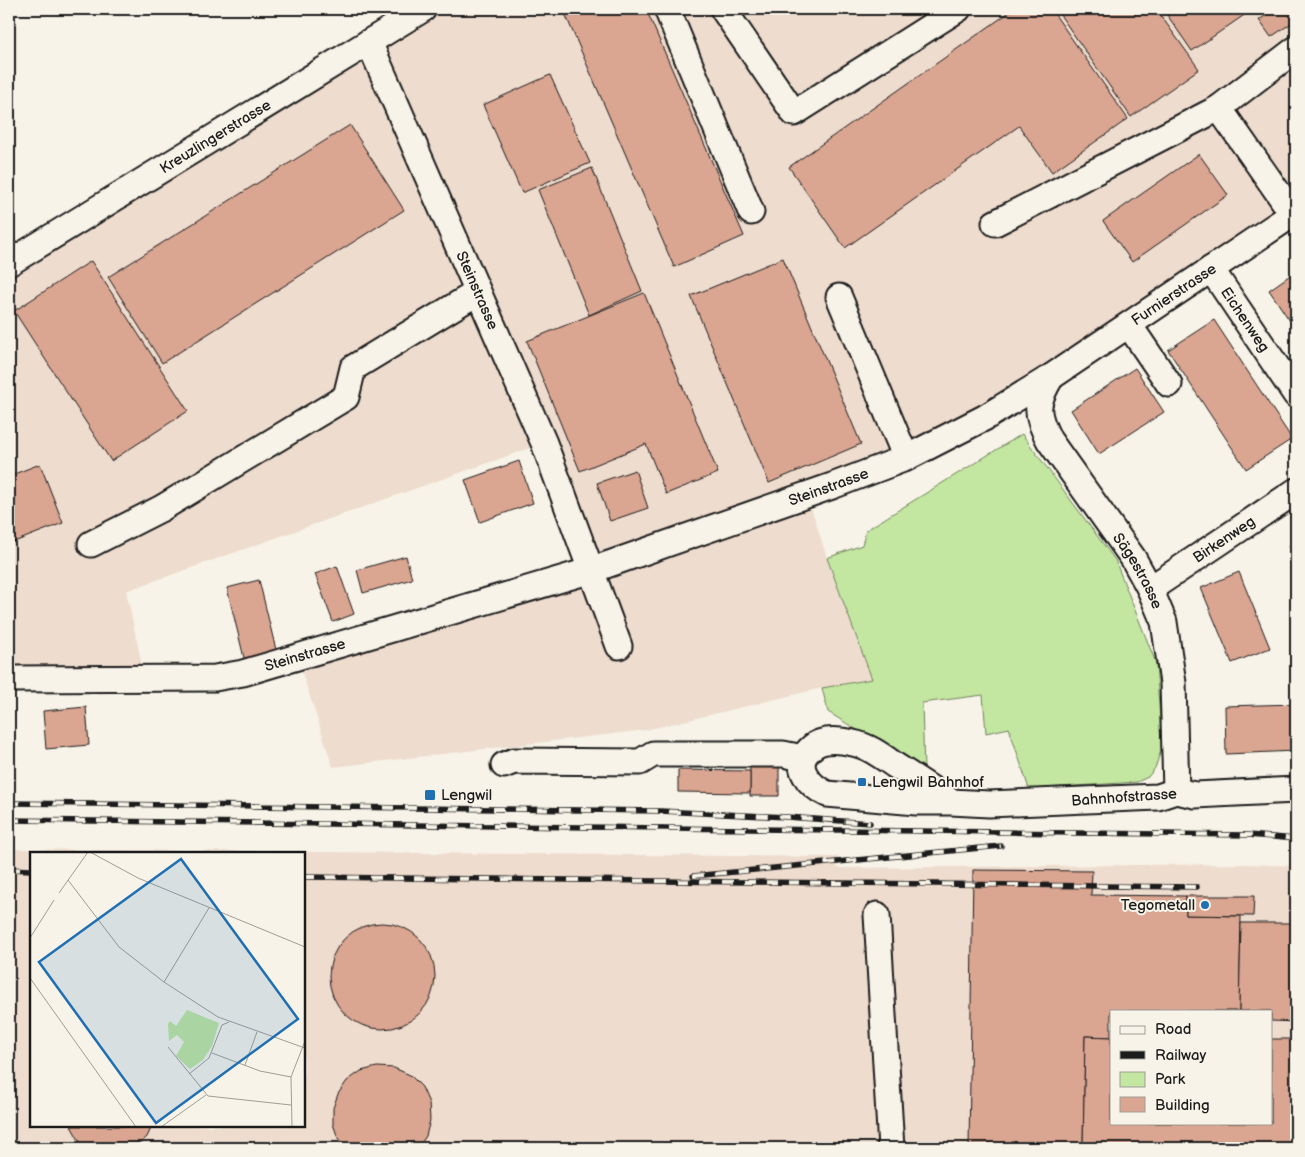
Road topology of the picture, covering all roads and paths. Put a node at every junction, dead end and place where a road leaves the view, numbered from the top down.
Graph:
1 (423, 9) edge
2 (667, 9) edge
3 (723, 9) edge
4 (958, 9) edge
5 (369, 42) junction
6 (1296, 49) edge
7 (1219, 108) junction
8 (751, 212) dead end
9 (1294, 213) edge
10 (995, 223) dead end
11 (9, 263) edge
12 (1211, 269) junction
13 (478, 292) junction
14 (839, 297) dead end
15 (1129, 325) junction
16 (1051, 377) junction
17 (1169, 384) dead end
18 (1296, 396) edge
19 (906, 458) junction
20 (1296, 491) edge
21 (91, 544) dead end
22 (592, 570) junction
23 (1150, 589) junction
24 (619, 646) dead end
25 (9, 680) edge
26 (803, 758) junction
27 (504, 765) dead end
28 (1296, 790) edge
29 (1176, 791) junction
30 (951, 802) junction
31 (876, 915) dead end
32 (891, 1148) edge

1 - 5 street, Kreuzlingerstrasse
2 - 8 street
3 - 4 street
5 - 11 street, Kreuzlingerstrasse
5 - 13 street, Steinstrasse
6 - 7 street
7 - 9 street
7 - 10 street
9 - 12 street, Furnierstrasse
12 - 15 street, Furnierstrasse
12 - 18 street, Eichenweg
13 - 21 street
13 - 22 street, Steinstrasse
14 - 19 street
15 - 16 street, Furnierstrasse
15 - 17 street
16 - 19 street, Steinstrasse
16 - 23 street, Sägestrasse
19 - 22 street, Steinstrasse
20 - 23 street, Birkenweg
22 - 24 street
22 - 25 street, Steinstrasse
23 - 29 street, Sägestrasse
26 - 27 street
26 - 30 street
26 - 30 street, Bahnhofstrasse
28 - 29 street, Bahnhofstrasse
29 - 30 street, Bahnhofstrasse
31 - 32 street

